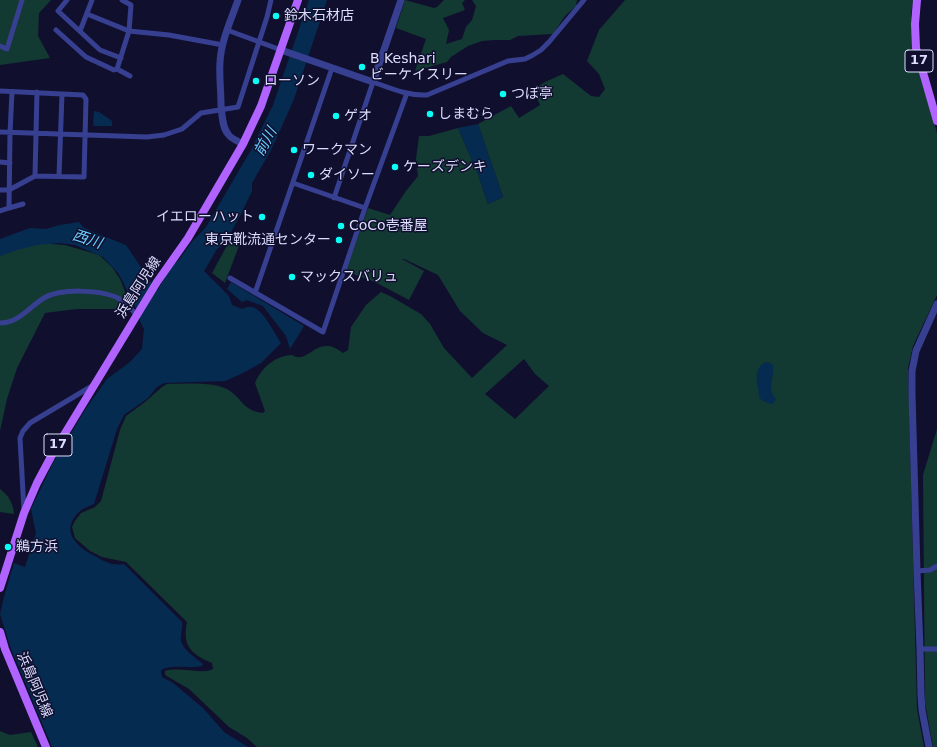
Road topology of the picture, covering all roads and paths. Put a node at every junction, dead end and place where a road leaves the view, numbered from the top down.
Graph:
1 (22, 0) edge
2 (67, 0) edge
3 (92, 0) edge
4 (122, 0) edge
5 (238, 0) edge
6 (271, 0) edge
7 (298, 0) edge
8 (401, 0) edge
9 (584, 0) edge
10 (917, 0) edge
11 (87, 14) junction
12 (56, 30) dead end
13 (227, 30) junction
14 (80, 31) junction
15 (129, 31) junction
16 (259, 42) junction
17 (223, 45) junction
18 (0, 46) edge
19 (284, 51) junction
20 (121, 58) junction
21 (332, 68) junction
22 (117, 69) junction
23 (130, 76) dead end
24 (373, 82) junction
25 (0, 91) edge
26 (12, 92) junction
27 (37, 92) junction
28 (407, 93) junction
29 (62, 94) junction
30 (222, 109) junction
31 (937, 121) edge
32 (0, 132) edge
33 (10, 133) junction
34 (36, 134) junction
35 (61, 134) junction
36 (86, 136) junction
37 (243, 144) junction
38 (0, 162) edge
39 (10, 163) junction
40 (35, 176) junction
41 (59, 176) junction
42 (293, 183) junction
43 (0, 190) edge
44 (9, 190) junction
45 (334, 198) junction
46 (23, 204) dead end
47 (9, 208) junction
48 (366, 208) junction
49 (0, 211) edge
50 (230, 278) dead end
51 (255, 293) junction
52 (937, 304) edge
53 (137, 314) junction
54 (0, 323) edge
55 (96, 383) junction
56 (24, 513) junction
57 (937, 566) edge
58 (917, 571) junction
59 (0, 588) edge
60 (0, 632) edge
61 (937, 648) edge
62 (920, 649) junction
63 (46, 747) edge
64 (929, 747) edge

1 - 18 street
2 - 14 street
3 - 11 street
4 - 15 street
5 - 13 street
6 - 16 street
7 - 19 main road, 浜島阿児線 / 17
8 - 24 street
9 - 28 street
10 - 31 main road, 17
11 - 14 street
11 - 15 street
12 - 22 street
13 - 16 street
13 - 17 street
14 - 20 street
15 - 17 street
15 - 20 street
16 - 19 street
16 - 30 street
17 - 30 street
19 - 21 street
19 - 37 main road, 浜島阿児線 / 17
20 - 22 street
21 - 24 street
21 - 42 street
22 - 23 street
24 - 28 street
24 - 45 street
25 - 26 street
26 - 27 street
26 - 33 street
27 - 29 street
27 - 34 street
28 - 48 street
29 - 35 street
29 - 36 street
30 - 36 street
30 - 37 street
32 - 33 street
33 - 34 street
33 - 39 street
34 - 35 street
34 - 40 street
35 - 36 street
35 - 41 street
36 - 41 street
37 - 53 main road, 浜島阿児線 / 17
38 - 39 street
39 - 44 street
40 - 41 street
40 - 44 street
42 - 45 street
42 - 51 street
43 - 44 street
44 - 47 street
45 - 48 street
46 - 47 street
47 - 49 street
48 - 51 street
50 - 51 street
52 - 58 street
53 - 54 street
53 - 55 main road, 浜島阿児線 / 17
55 - 56 main road, 浜島阿児線 / 17
55 - 56 street
56 - 59 main road, 浜島阿児線 / 17
57 - 58 street
58 - 62 street
60 - 63 main road, 浜島阿児線
61 - 62 street
62 - 64 street

